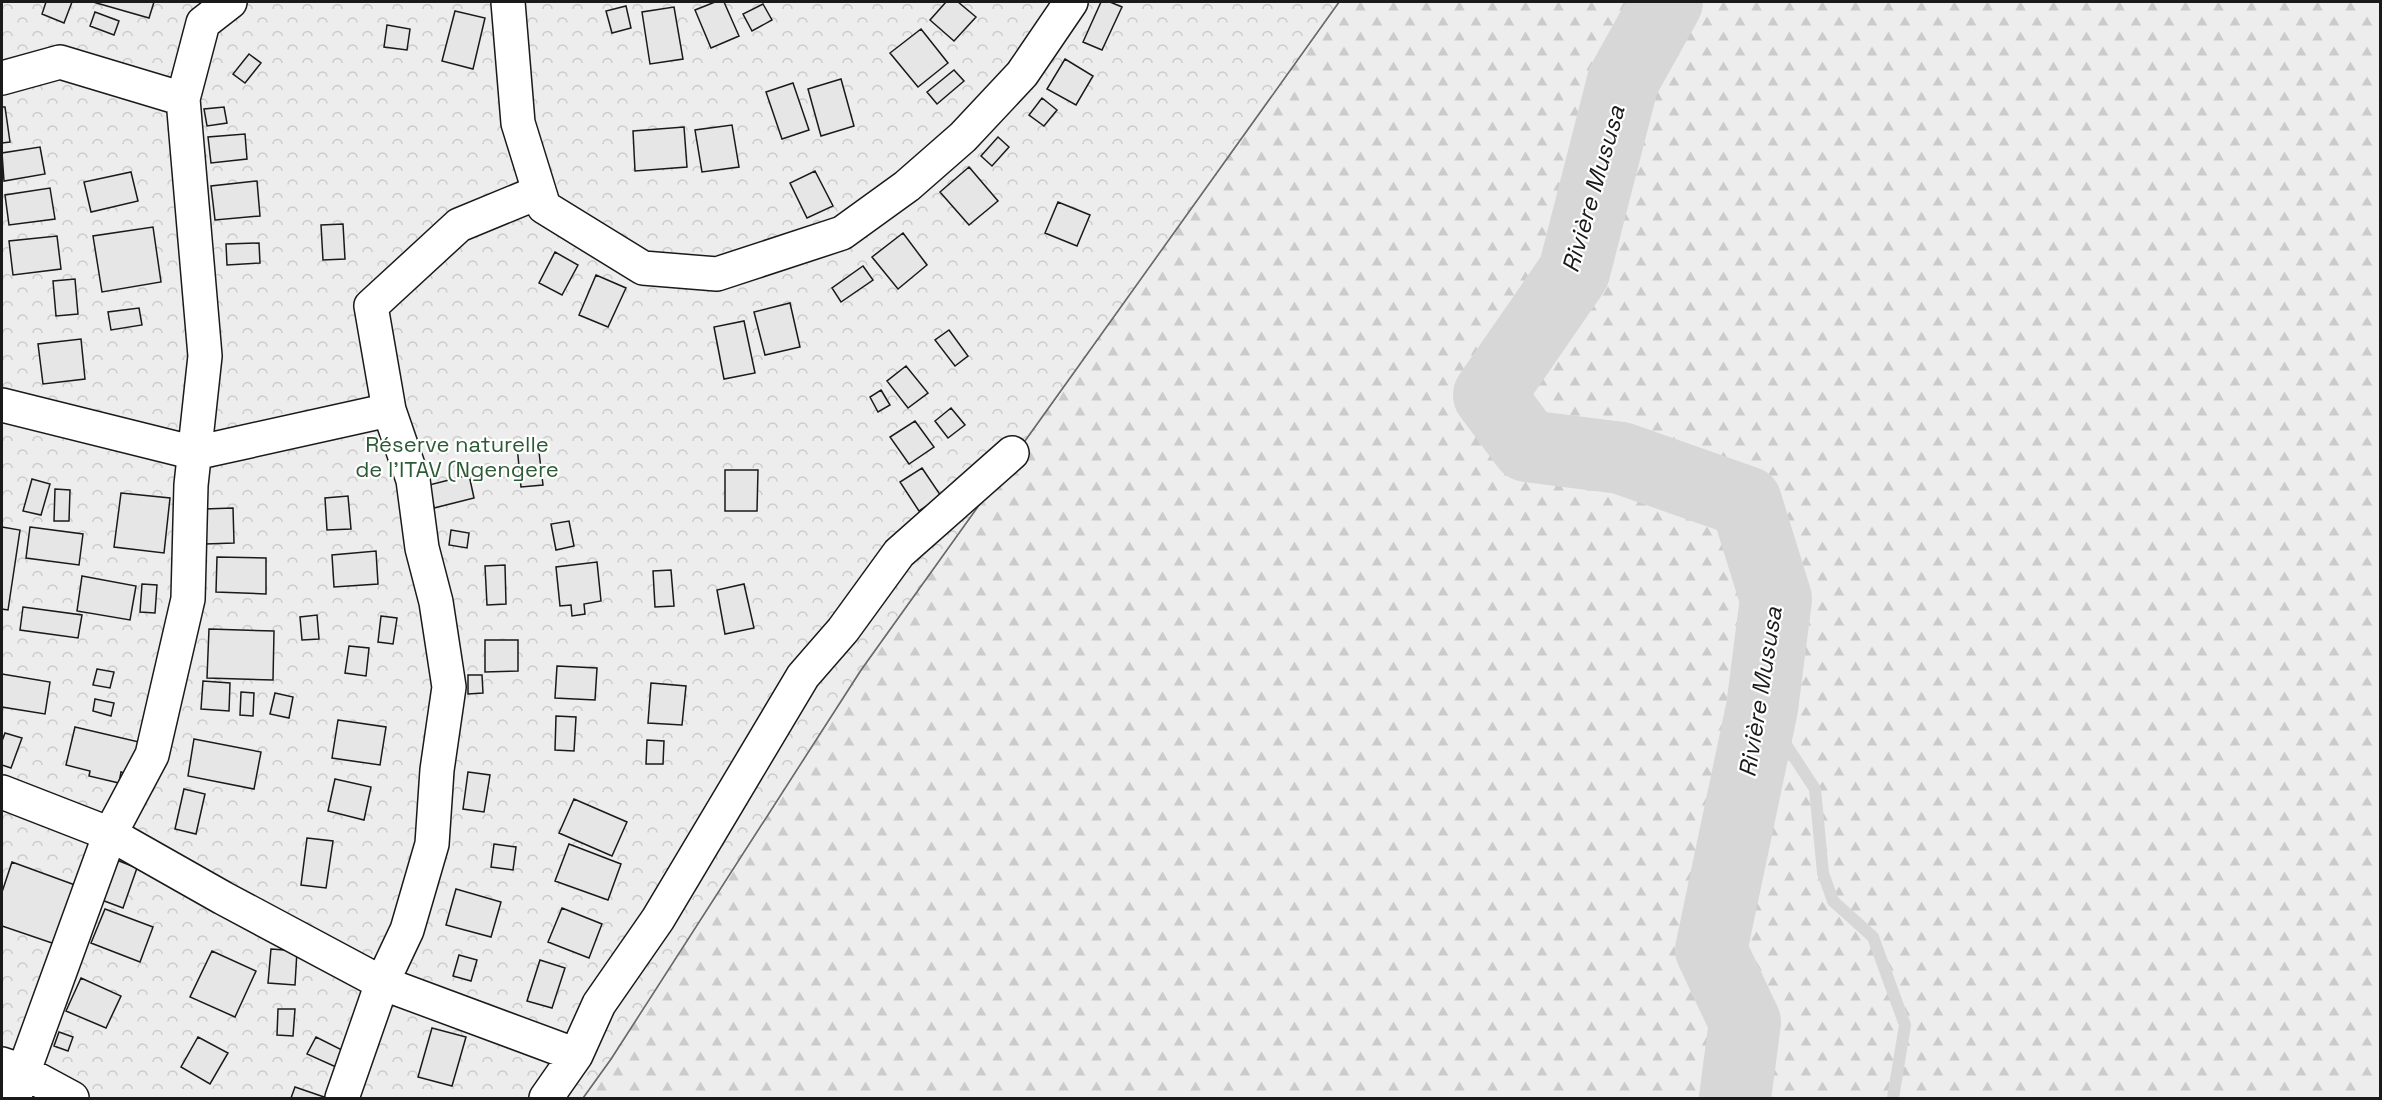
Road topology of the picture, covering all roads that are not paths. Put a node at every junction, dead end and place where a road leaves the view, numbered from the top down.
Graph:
1 (230, 2) edge
2 (508, 2) edge
3 (1071, 2) edge
4 (2, 78) edge
5 (183, 99) junction
6 (539, 192) junction
7 (2, 405) edge
8 (389, 410) junction
9 (195, 453) junction
10 (1012, 453) dead end
11 (2, 792) edge
12 (110, 834) junction
13 (382, 983) junction
14 (576, 1055) junction
15 (12, 1078) edge
16 (72, 1098) edge
17 (342, 1098) edge
18 (546, 1098) edge

1 - 5 street
2 - 6 street
3 - 6 street
4 - 5 street
5 - 9 street
6 - 8 street
7 - 9 street
8 - 9 street
8 - 13 street
9 - 12 street
10 - 14 street
11 - 12 street
12 - 13 street
12 - 15 street
13 - 14 street
13 - 17 street
14 - 18 street
15 - 16 street

